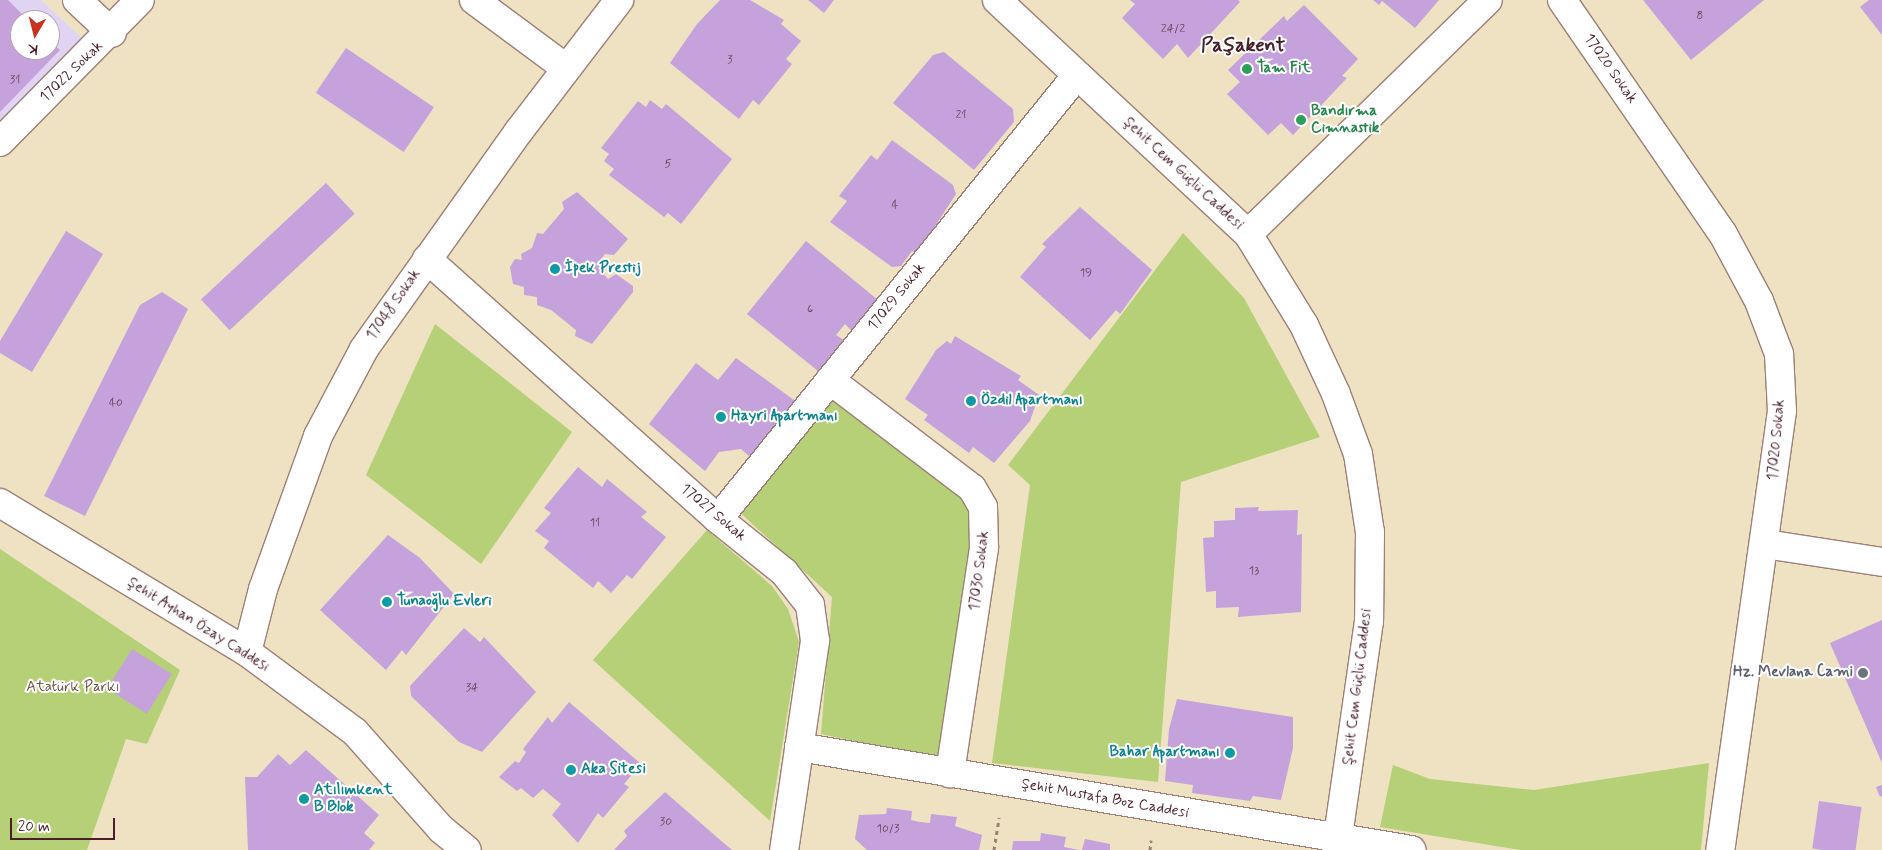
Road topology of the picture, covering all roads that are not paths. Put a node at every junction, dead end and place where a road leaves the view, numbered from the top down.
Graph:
1 (78, 0) edge
2 (140, 0) edge
3 (474, 0) edge
4 (619, 0) edge
5 (997, 0) edge
6 (1488, 0) edge
7 (1562, 0) edge
8 (112, 33) junction
9 (566, 68) junction
10 (1077, 75) junction
11 (0, 142) edge
12 (1248, 234) junction
13 (427, 259) junction
14 (830, 380) junction
15 (0, 503) edge
16 (718, 519) junction
17 (1765, 544) junction
18 (1882, 562) edge
19 (247, 652) junction
20 (799, 747) junction
21 (950, 773) junction
22 (1337, 844) edge
23 (467, 850) edge
24 (784, 850) edge
25 (1411, 850) edge
26 (1720, 850) edge

1 - 8 street
2 - 8 street, 17022 Sokak
3 - 9 street
4 - 9 street, 17048 Sokak
5 - 10 street, Şehit Cem Güçlü Caddesi
6 - 12 street
7 - 17 street, 17020 Sokak
8 - 11 street, 17022 Sokak
9 - 13 street, 17048 Sokak
10 - 12 street, Şehit Cem Güçlü Caddesi
10 - 14 street, 17029 Sokak
12 - 22 street, Şehit Cem Güçlü Caddesi
13 - 16 street, 17027 Sokak
13 - 19 street, 17048 Sokak
14 - 16 street, 17029 Sokak
14 - 21 street, 17030 Sokak
15 - 19 street, Şehit Ayhan Özay Caddesi
16 - 20 street, 17027 Sokak
17 - 18 street
17 - 26 street, 17020 Sokak
19 - 23 street, Şehit Ayhan Özay Caddesi
20 - 21 street, Şehit Mustafa Boz Caddesi
20 - 24 street, 17027 Sokak
21 - 22 street, Şehit Mustafa Boz Caddesi
22 - 25 street, Şehit Mustafa Boz Caddesi

